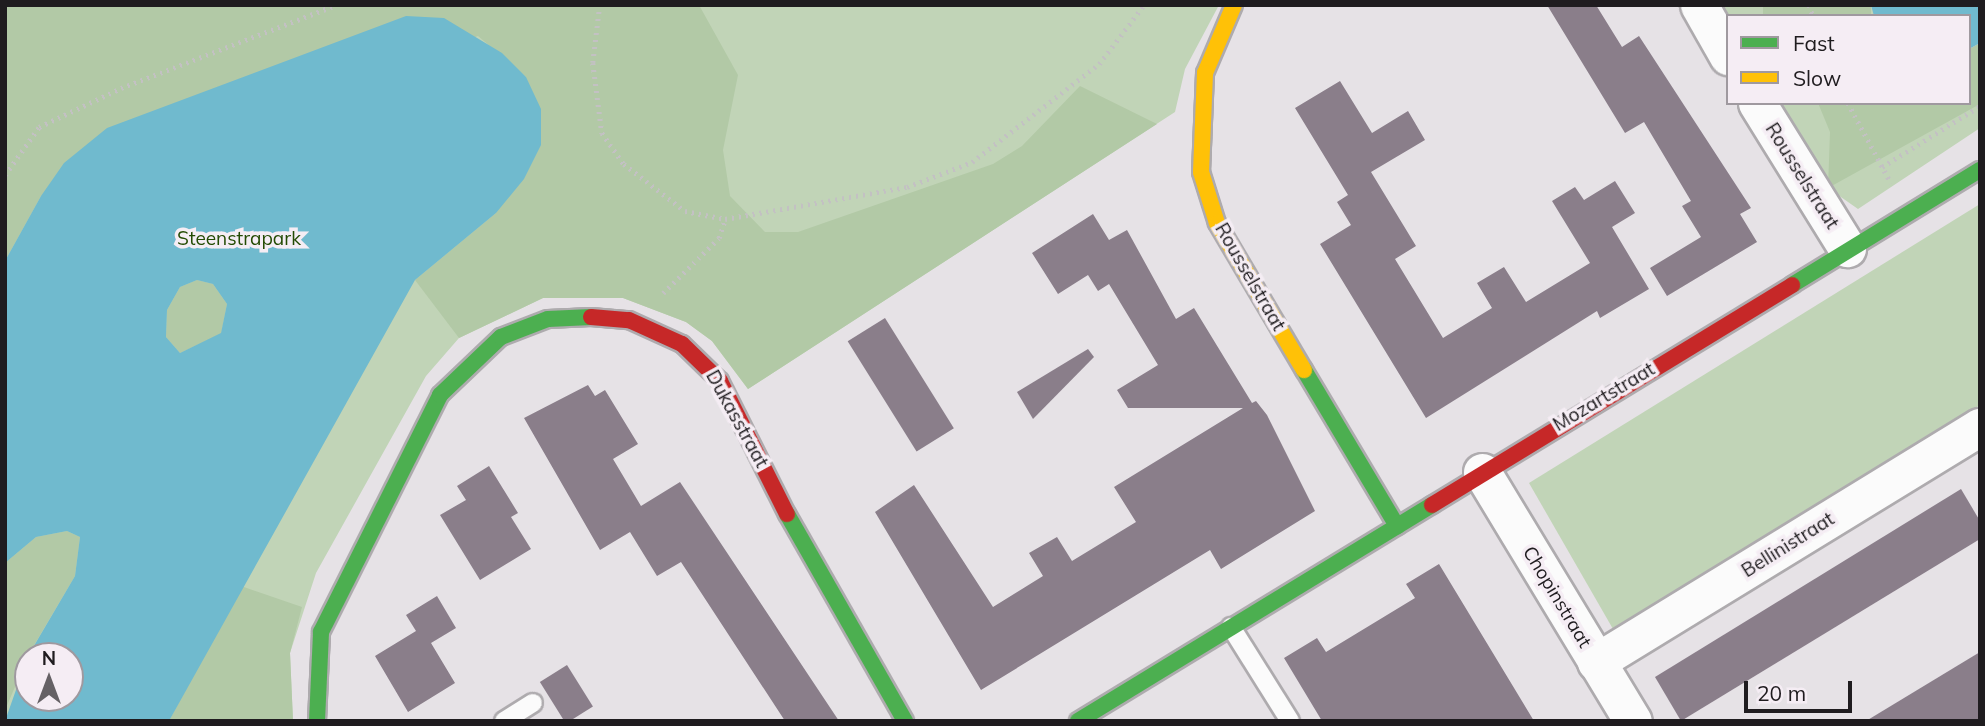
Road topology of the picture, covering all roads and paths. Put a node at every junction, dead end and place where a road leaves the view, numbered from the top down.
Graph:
1 (336, 5) edge
2 (600, 5) edge
3 (1144, 5) edge
4 (1234, 5) edge
5 (1699, 5) edge
6 (1726, 52) edge
7 (1758, 105) edge
8 (1850, 105) edge
9 (1980, 106) edge
10 (1980, 170) edge
11 (5, 175) edge
12 (725, 219) junction
13 (1847, 248) junction
14 (637, 323) junction
15 (1980, 427) edge
16 (1482, 472) junction
17 (1397, 526) junction
18 (1231, 627) junction
19 (1596, 662) junction
20 (533, 703) dead end
21 (317, 721) edge
22 (504, 721) edge
23 (905, 721) edge
24 (1078, 721) edge
25 (1290, 721) edge
26 (1633, 721) edge

1 - 11 path
2 - 12 path
3 - 12 path
4 - 17 street, Rousselstraat
5 - 6 street
7 - 13 street, Rousselstraat
8 - 9 path
10 - 13 street, Mozartstraat
12 - 14 path
13 - 16 street, Mozartstraat
14 - 21 street, Dukasstraat
14 - 23 street, Dukasstraat
15 - 19 street, Bellinistraat
16 - 17 street, Mozartstraat
16 - 19 street, Chopinstraat
17 - 18 street, Mozartstraat
18 - 24 street, Mozartstraat
18 - 25 lane
19 - 26 street, Chopinstraat
20 - 22 lane

